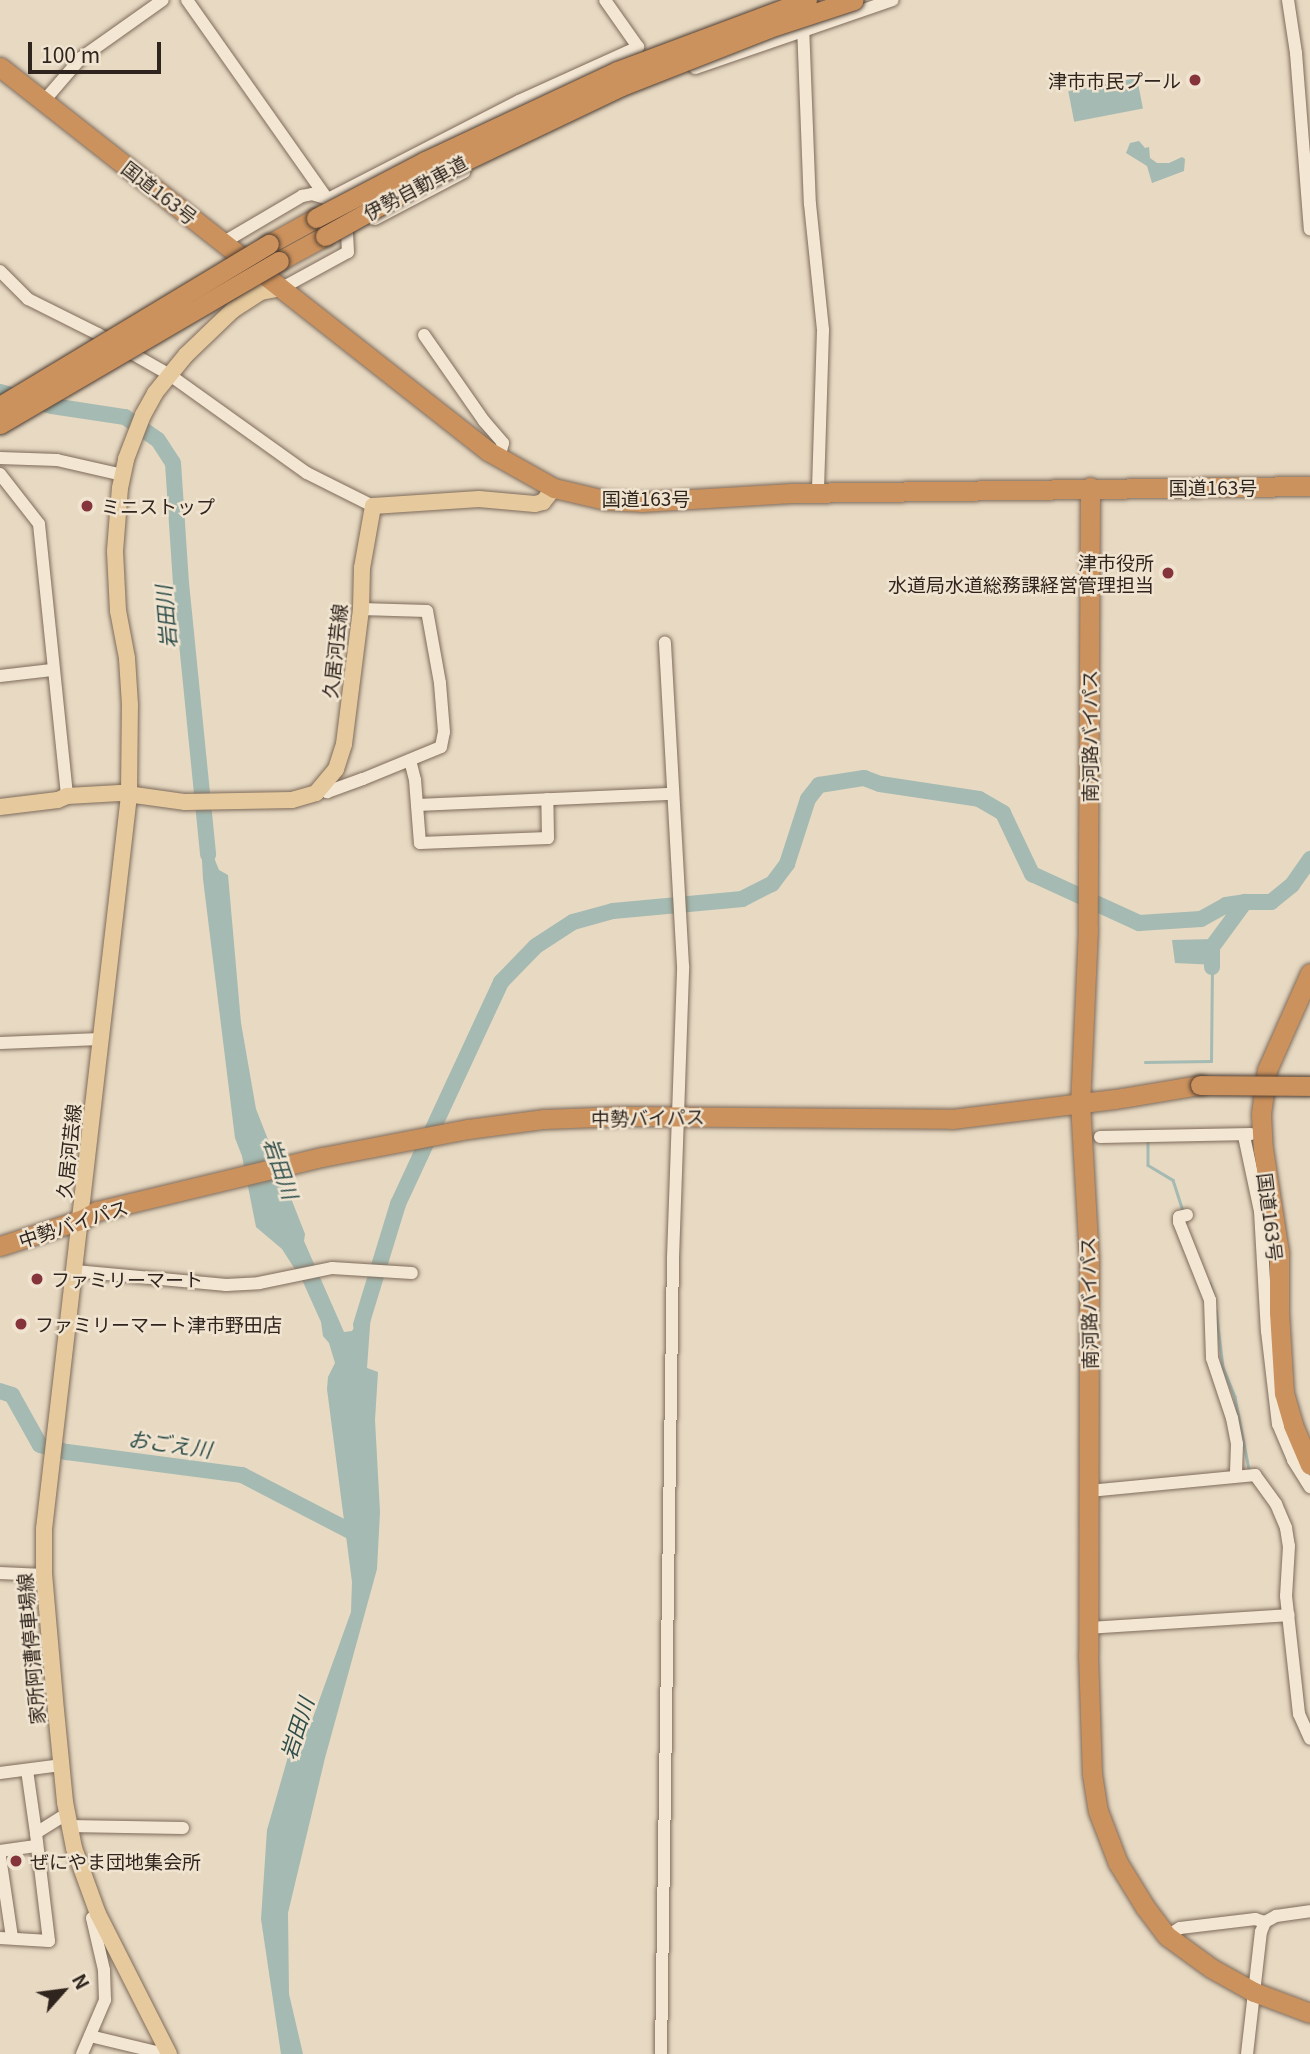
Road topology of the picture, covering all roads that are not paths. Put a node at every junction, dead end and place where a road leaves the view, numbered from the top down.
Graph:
1 (163, 0) edge
2 (187, 0) edge
3 (605, 0) edge
4 (801, 0) edge
5 (807, 0) edge
6 (854, 0) edge
7 (893, 0) edge
8 (1287, 0) edge
9 (804, 30) junction
10 (0, 67) edge
11 (43, 102) junction
12 (328, 200) junction
13 (321, 227) junction
14 (1310, 229) edge
15 (347, 234) junction
16 (224, 242) junction
17 (274, 252) junction
18 (0, 271) edge
19 (282, 288) junction
20 (424, 335) dead end
21 (167, 379) junction
22 (0, 406) edge
23 (0, 424) edge
24 (0, 457) edge
25 (499, 458) junction
26 (125, 467) junction
27 (0, 474) edge
28 (1310, 486) edge
29 (1090, 487) junction
30 (554, 488) junction
31 (818, 492) junction
32 (373, 506) junction
33 (361, 609) junction
34 (665, 643) dead end
35 (52, 670) junction
36 (0, 676) edge
37 (410, 760) junction
38 (321, 789) junction
39 (673, 794) junction
40 (129, 795) junction
41 (67, 796) junction
42 (547, 799) junction
43 (417, 805) junction
44 (0, 807) edge
45 (1310, 974) edge
46 (100, 1039) junction
47 (0, 1043) edge
48 (1310, 1086) edge
49 (1080, 1102) junction
50 (676, 1115) junction
51 (1253, 1134) junction
52 (1100, 1138) dead end
53 (1183, 1216) dead end
54 (83, 1219) junction
55 (0, 1246) edge
56 (75, 1271) junction
57 (412, 1272) dead end
58 (1310, 1465) edge
59 (1237, 1475) junction
60 (1310, 1487) edge
61 (1089, 1491) junction
62 (0, 1573) edge
63 (44, 1575) junction
64 (1289, 1615) junction
65 (1088, 1628) junction
66 (1310, 1739) edge
67 (62, 1765) junction
68 (27, 1770) junction
69 (0, 1773) edge
70 (68, 1820) junction
71 (183, 1828) dead end
72 (36, 1833) junction
73 (36, 1846) junction
74 (0, 1854) edge
75 (1310, 1912) edge
76 (98, 1914) junction
77 (1270, 1919) junction
78 (1167, 1936) junction
79 (6, 1937) edge
80 (1254, 1992) junction
81 (1310, 2013) edge
82 (90, 2036) junction
83 (82, 2054) edge
84 (167, 2054) edge
85 (661, 2054) edge
86 (1247, 2054) edge

1 - 11 street
2 - 12 street
3 - 12 street
4 - 9 street
5 - 13 highway, 伊勢自動車道, bridge
6 - 13 highway, 伊勢自動車道, bridge
7 - 9 street
8 - 14 street
9 - 15 street
9 - 31 street
10 - 11 highway, 国道163号
11 - 16 highway, 国道163号
12 - 15 street
12 - 16 street
13 - 17 highway, 伊勢自動車道
15 - 19 street
16 - 19 highway, 国道163号
17 - 22 highway, 伊勢自動車道, bridge
17 - 23 highway, 伊勢自動車道, bridge
18 - 21 street
19 - 21 main road, 久居河芸線
19 - 25 highway, 国道163号
20 - 25 street
21 - 26 main road, 久居河芸線
21 - 32 street
24 - 26 street
25 - 30 highway, 国道163号
26 - 40 main road, 久居河芸線
27 - 35 street
28 - 29 highway, 国道163号
29 - 31 highway, 国道163号
29 - 49 highway, 南河路バイパス
30 - 31 highway, 国道163号
30 - 32 main road
32 - 33 main road, 久居河芸線
33 - 37 street
33 - 38 main road, 久居河芸線
34 - 39 street
35 - 36 street
35 - 41 street
37 - 38 street
37 - 43 street
38 - 40 main road
39 - 42 street
39 - 50 street
40 - 41 main road
40 - 46 main road, 久居河芸線
41 - 44 main road
42 - 43 street
42 - 43 street
45 - 51 highway, 国道163号
46 - 47 street
46 - 54 main road, 久居河芸線
48 - 49 highway, 中勢バイパス, bridge
49 - 50 highway, 中勢バイパス
49 - 61 highway, 南河路バイパス
50 - 54 highway, 中勢バイパス
50 - 85 street
51 - 52 street
51 - 58 highway, 国道163号
51 - 60 street
53 - 59 street
54 - 55 highway, 中勢バイパス
54 - 56 main road, 家所阿漕停車場線
56 - 57 street
56 - 63 main road, 家所阿漕停車場線
59 - 61 street
59 - 64 street
61 - 65 highway, 南河路バイパス
62 - 63 street
63 - 67 main road, 家所阿漕停車場線
64 - 65 street
64 - 66 street
65 - 78 highway, 南河路バイパス
67 - 68 street
67 - 70 main road, 家所阿漕停車場線
68 - 69 street
68 - 72 street
70 - 71 street
70 - 72 street
70 - 76 main road, 家所阿漕停車場線
72 - 73 street
73 - 74 street
73 - 79 street
74 - 79 street
75 - 77 street
76 - 82 street
76 - 84 main road, 家所阿漕停車場線
77 - 78 street
77 - 80 street
78 - 80 highway, 南河路バイパス
80 - 81 highway, 南河路バイパス
80 - 86 street
82 - 83 street
82 - 84 street

